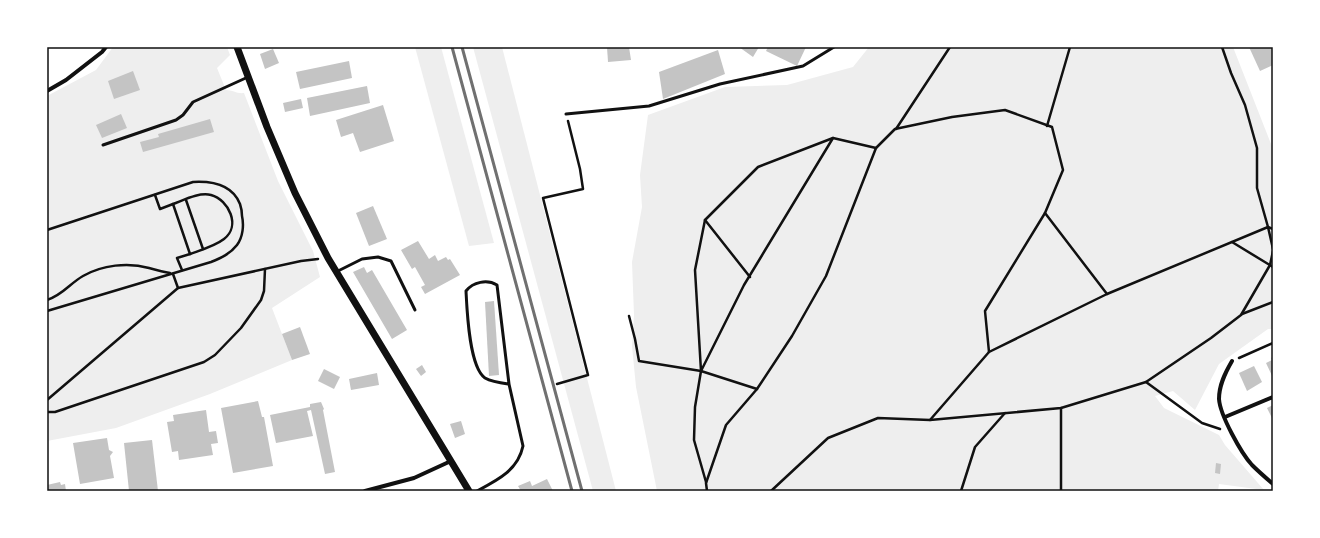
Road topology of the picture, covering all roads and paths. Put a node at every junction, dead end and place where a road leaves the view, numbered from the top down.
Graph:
1 (106, 47) edge
2 (237, 47) edge
3 (834, 47) edge
4 (950, 47) edge
5 (1070, 47) edge
6 (1222, 47) edge
7 (248, 77) junction
8 (47, 90) edge
9 (566, 114) joint
10 (1047, 126) junction
11 (895, 129) junction
12 (833, 138) junction
13 (103, 145) dead end
14 (876, 148) junction
15 (155, 195) junction
16 (186, 200) junction
17 (173, 204) junction
18 (1045, 214) junction
19 (705, 220) junction
20 (1268, 227) junction
21 (1273, 229) edge
22 (47, 230) edge
23 (1232, 242) junction
24 (203, 249) junction
25 (1273, 250) edge
26 (190, 254) junction
27 (328, 258) junction
28 (1272, 258) edge
29 (1272, 266) edge
30 (265, 269) junction
31 (182, 270) junction
32 (336, 272) junction
33 (173, 274) junction
34 (750, 277) junction
35 (178, 288) junction
36 (1107, 294) junction
37 (47, 300) edge
38 (1273, 302) edge
39 (415, 310) dead end
40 (47, 311) edge
41 (1241, 315) junction
42 (629, 316) dead end
43 (1273, 342) edge
44 (988, 352) junction
45 (1232, 361) joint
46 (701, 371) junction
47 (1146, 382) junction
48 (509, 384) junction
49 (557, 384) dead end
50 (757, 389) junction
51 (1273, 397) edge
52 (47, 400) edge
53 (1061, 408) junction
54 (47, 412) edge
55 (1005, 414) junction
56 (1225, 418) junction
57 (930, 420) junction
58 (1230, 432) junction
59 (451, 461) junction
60 (706, 483) junction
61 (1273, 484) edge
62 (365, 491) edge
63 (469, 491) edge
64 (477, 491) edge
65 (707, 491) edge
66 (771, 491) edge
67 (961, 491) edge
68 (1061, 491) edge

1 - 8 street
2 - 7 street
3 - 9 lane
4 - 11 path
5 - 10 path
6 - 20 path
7 - 13 lane
7 - 27 street
9 - 49 path
10 - 11 path
10 - 18 path
11 - 14 path
12 - 14 path
12 - 19 path
12 - 34 path
14 - 50 path
15 - 17 path
15 - 22 path
15 - 31 path
16 - 17 path
16 - 24 path
16 - 24 path
17 - 26 path
18 - 36 path
18 - 44 path
19 - 34 path
19 - 46 path
20 - 21 path
20 - 23 path
20 - 25 path
23 - 29 path
23 - 36 path
24 - 26 path
25 - 28 path
26 - 31 path
27 - 30 path
27 - 32 street
28 - 29 path
29 - 41 path
30 - 35 path
30 - 54 path
31 - 33 path
32 - 39 lane
32 - 59 street
33 - 35 path
33 - 37 path
33 - 40 path
34 - 46 path
35 - 52 path
36 - 44 path
38 - 41 path
41 - 47 path
42 - 46 path
43 - 45 path
44 - 57 path
45 - 56 street
46 - 50 path
46 - 60 path
47 - 53 path
47 - 58 path
48 - 48 lane
48 - 64 lane
50 - 60 path
51 - 56 street
53 - 55 path
53 - 68 path
55 - 57 path
55 - 67 path
56 - 58 street
57 - 66 path
58 - 61 street
59 - 62 street
59 - 63 street
60 - 65 path

